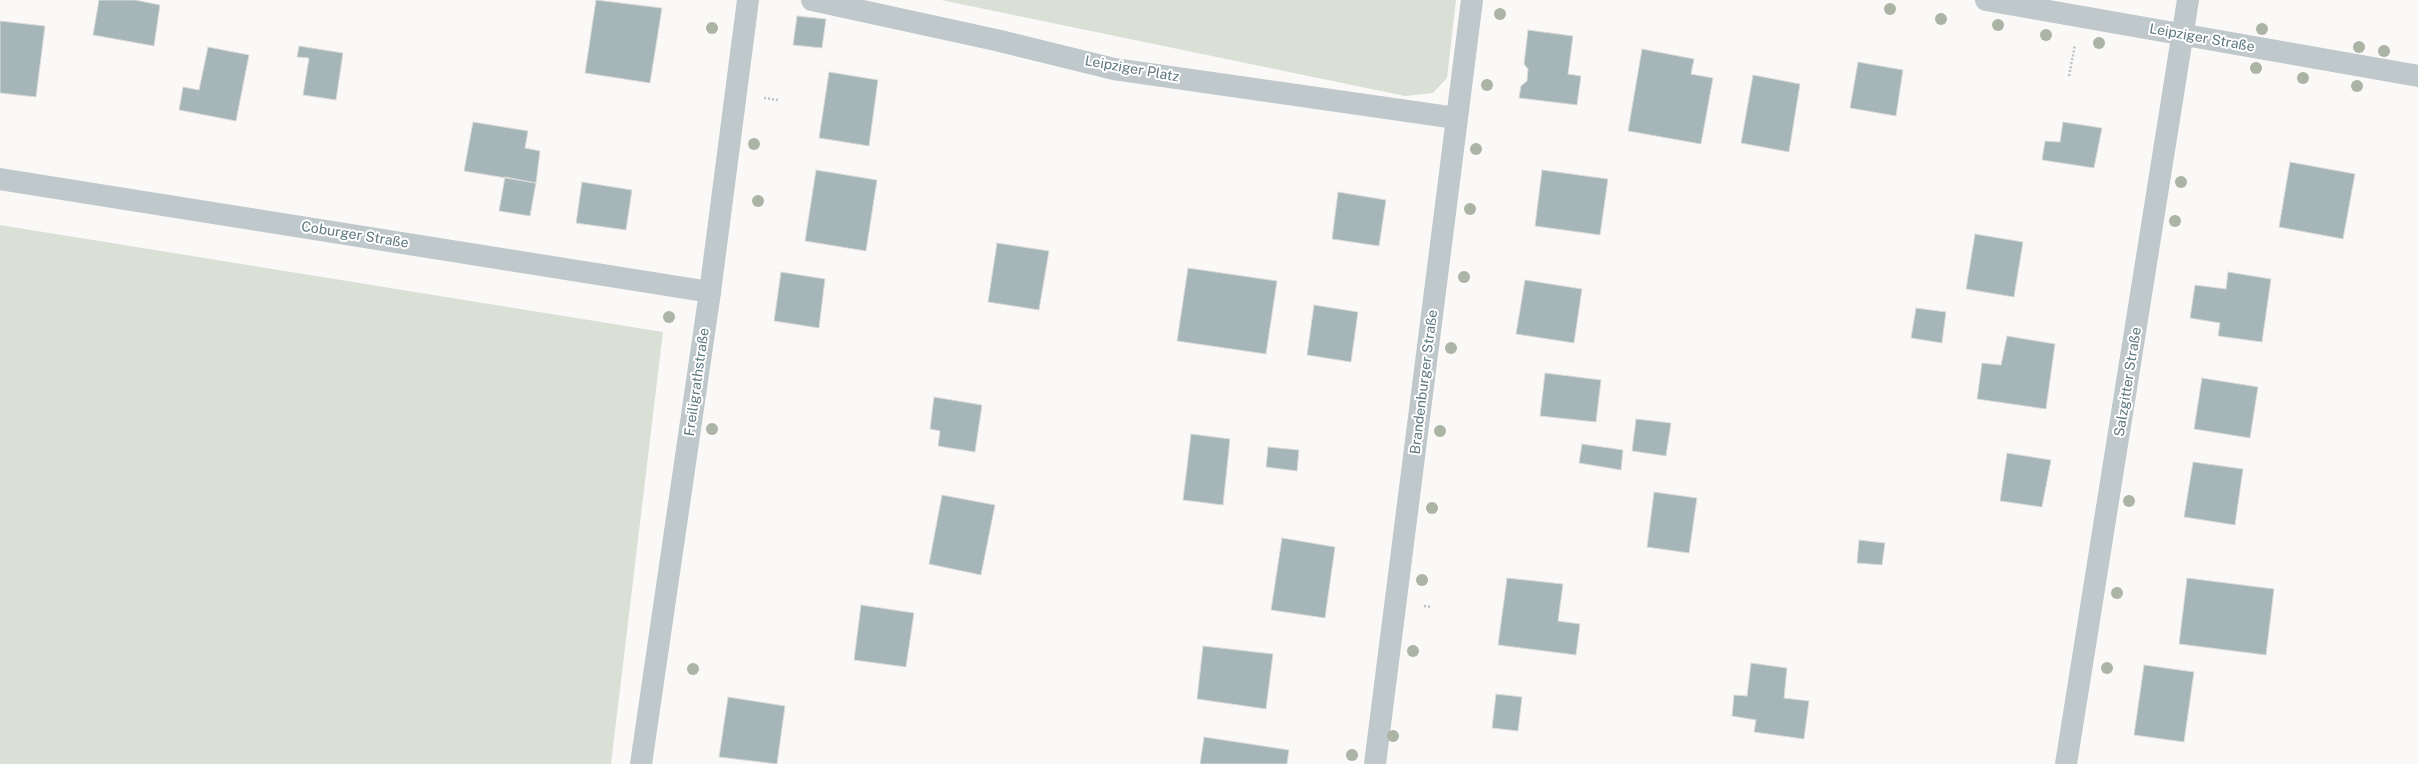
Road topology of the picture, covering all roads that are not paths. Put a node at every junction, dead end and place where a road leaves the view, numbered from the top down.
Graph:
1 (748, 0) edge
2 (812, 0) edge
3 (1472, 0) edge
4 (1986, 0) edge
5 (2188, 0) edge
6 (2182, 34) junction
7 (2418, 76) edge
8 (1456, 118) junction
9 (0, 179) edge
10 (710, 292) junction
11 (641, 764) edge
12 (1374, 764) edge
13 (2066, 764) edge

1 - 10 street, Freiligrathstraße
2 - 8 street, Leipziger Platz
3 - 8 street, Brandenburger Straße
4 - 6 street, Leipziger Straße
5 - 6 street, Salzgitter Straße
6 - 7 street, Leipziger Straße
6 - 13 street, Salzgitter Straße
8 - 12 street, Brandenburger Straße
9 - 10 street, Coburger Straße
10 - 11 street, Freiligrathstraße

